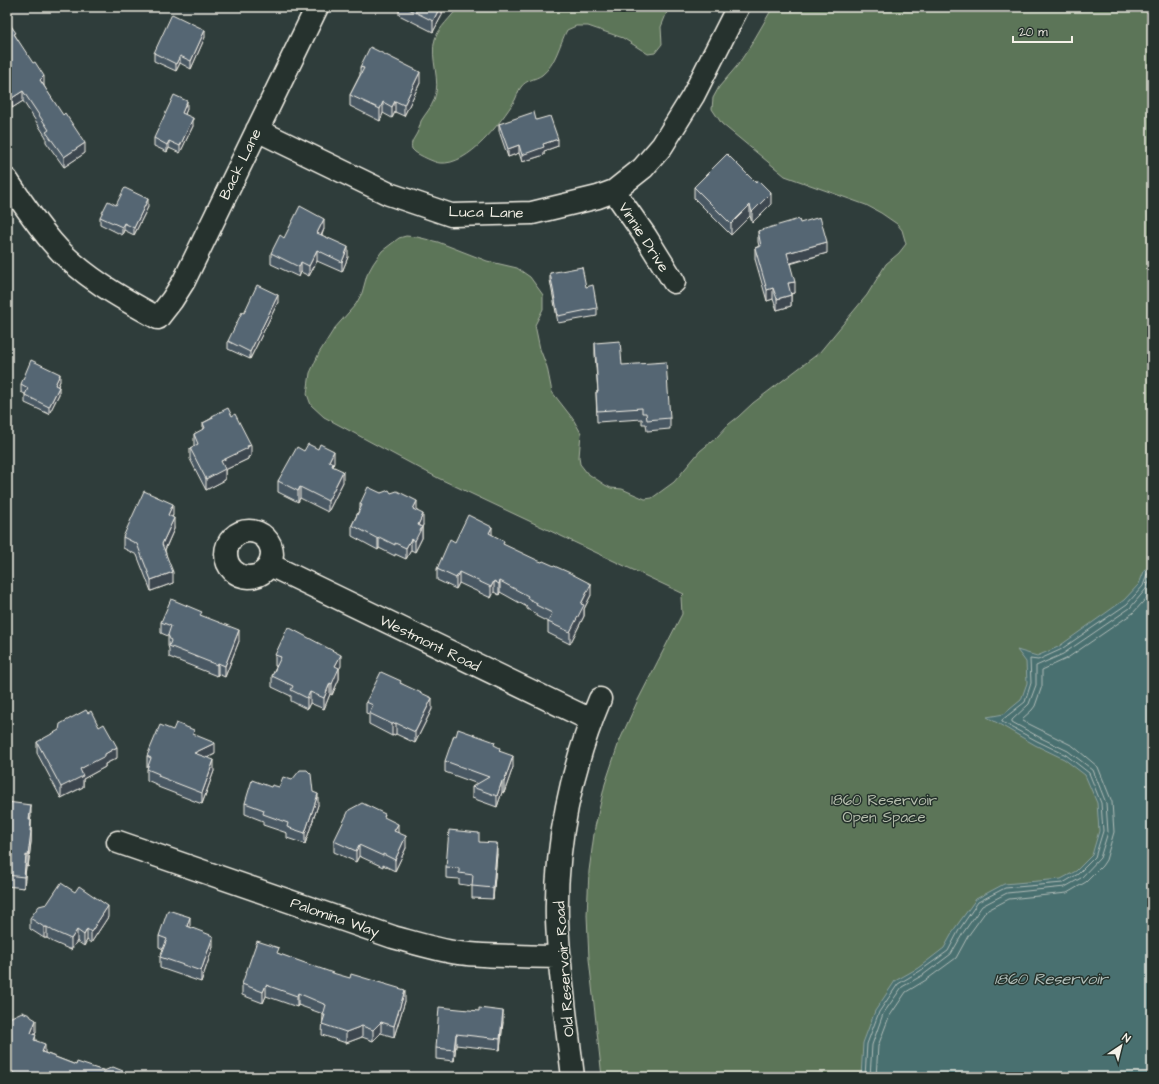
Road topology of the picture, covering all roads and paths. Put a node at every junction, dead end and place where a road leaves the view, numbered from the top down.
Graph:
1 (317, 7) edge
2 (738, 7) edge
3 (257, 130) junction
4 (7, 180) edge
5 (614, 191) junction
6 (674, 282) dead end
7 (270, 565) dead end
8 (600, 699) dead end
9 (591, 720) junction
10 (118, 842) dead end
11 (560, 957) junction
12 (573, 1077) edge

1 - 3 street, Back Lane
2 - 5 street, Luca Lane
3 - 4 street, Back Lane
3 - 5 street, Luca Lane
5 - 6 street, Vinnie Drive
7 - 9 street, Westmont Road
8 - 9 street, Old Reservoir Road
9 - 11 street, Old Reservoir Road
10 - 11 street, Palomina Way
11 - 12 street, Old Reservoir Road

